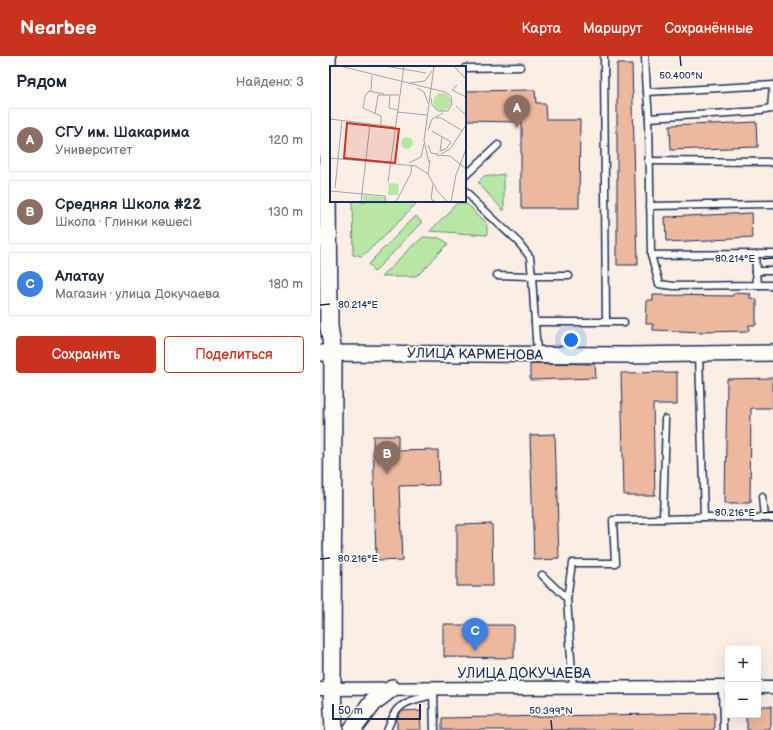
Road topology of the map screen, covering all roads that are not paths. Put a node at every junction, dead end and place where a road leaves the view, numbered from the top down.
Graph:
1 (604, 56) edge
2 (645, 56) edge
3 (329, 64) edge
4 (521, 67) dead end
5 (466, 68) edge
6 (773, 85) edge
7 (647, 92) junction
8 (649, 118) junction
9 (498, 145) dead end
10 (649, 161) junction
11 (773, 162) edge
12 (466, 175) edge
13 (466, 193) edge
14 (773, 204) edge
15 (650, 206) junction
16 (755, 254) junction
17 (773, 254) edge
18 (651, 255) junction
19 (756, 271) junction
20 (773, 271) edge
21 (497, 275) dead end
22 (532, 276) junction
23 (570, 276) dead end
24 (757, 285) junction
25 (773, 285) edge
26 (606, 321) junction
27 (535, 322) junction
28 (624, 322) dead end
29 (327, 353) edge
30 (773, 353) edge
31 (537, 354) junction
32 (699, 355) junction
33 (666, 419) dead end
34 (763, 497) dead end
35 (704, 518) junction
36 (765, 518) junction
37 (773, 518) edge
38 (663, 519) junction
39 (542, 575) dead end
40 (567, 598) junction
41 (725, 687) edge
42 (761, 687) edge
43 (773, 687) edge
44 (392, 688) junction
45 (573, 688) junction
46 (326, 689) edge
47 (433, 692) junction
48 (334, 730) edge
49 (352, 730) edge
50 (387, 730) edge
51 (434, 730) edge
52 (723, 730) edge

1 - 26 lane
2 - 7 lane
3 - 29 main road
4 - 5 lane
6 - 7 lane
6 - 8 lane
7 - 8 lane
8 - 10 lane
9 - 12 lane
10 - 11 lane
10 - 15 lane
13 - 22 lane
14 - 15 lane
15 - 18 lane
16 - 17 lane
16 - 18 lane
16 - 19 lane
18 - 24 lane
19 - 20 lane
19 - 24 lane
21 - 22 lane
22 - 23 lane
22 - 27 lane
24 - 25 lane
26 - 27 lane
26 - 28 lane
27 - 31 lane
29 - 31 street, УЛИЦА КАРМЕНОВА
29 - 46 main road
30 - 32 street, УЛИЦА КАРМЕНОВА
31 - 32 street, УЛИЦА КАРМЕНОВА
32 - 35 lane
33 - 38 lane
34 - 36 lane
35 - 36 lane
35 - 38 lane
36 - 37 lane
38 - 40 lane
39 - 40 lane
40 - 45 lane
41 - 45 street, УЛИЦА ДОКУЧАЕВА
41 - 52 lane
42 - 43 street
44 - 46 street, УЛИЦА ДОКУЧАЕВА
44 - 47 street, УЛИЦА ДОКУЧАЕВА
44 - 49 main road
45 - 47 street, УЛИЦА ДОКУЧАЕВА
46 - 48 main road
47 - 50 lane
47 - 51 lane

